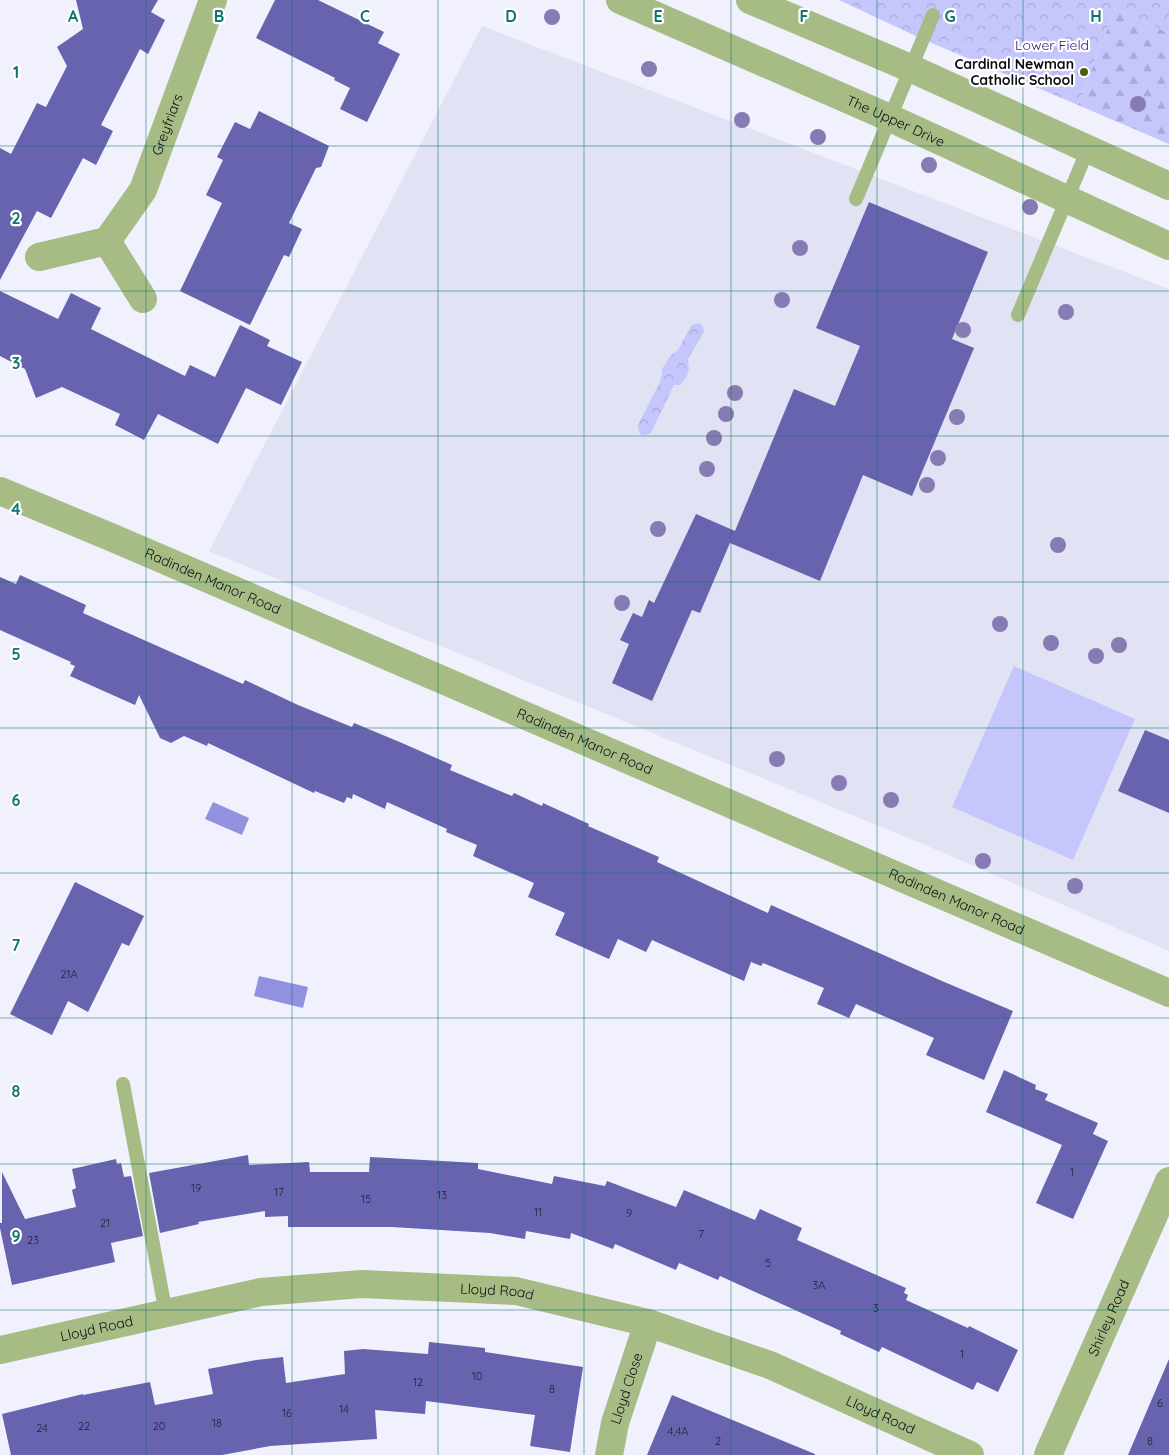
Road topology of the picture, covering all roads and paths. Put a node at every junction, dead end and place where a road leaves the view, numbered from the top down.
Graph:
1 (213, 0) edge
2 (620, 0) edge
3 (750, 0) edge
4 (655, 7) edge
5 (933, 15) dead end
6 (910, 68) junction
7 (890, 118) junction
8 (1088, 149) junction
9 (1169, 186) edge
10 (856, 199) dead end
11 (1067, 200) junction
12 (106, 241) junction
13 (1169, 246) edge
14 (38, 257) dead end
15 (144, 299) dead end
16 (1018, 315) dead end
17 (0, 491) edge
18 (1169, 993) edge
19 (123, 1084) dead end
20 (1169, 1181) edge
21 (166, 1314) junction
22 (648, 1323) junction
23 (0, 1350) edge
24 (609, 1455) edge
25 (970, 1455) edge
26 (1048, 1455) edge

1 - 12 street, Greyfriars
2 - 4 street, The Upper Drive
3 - 6 street
4 - 7 street, The Upper Drive
5 - 6 lane
6 - 7 lane
6 - 8 street
7 - 10 lane
7 - 11 street, The Upper Drive
8 - 9 street
8 - 11 lane
11 - 13 street, The Upper Drive
11 - 16 lane
12 - 14 street
12 - 15 street
17 - 18 street, Radinden Manor Road
19 - 21 lane
20 - 26 street, Shirley Road
21 - 22 street, Lloyd Road
21 - 23 street, Lloyd Road
22 - 24 street, Lloyd Close
22 - 25 street, Lloyd Road

